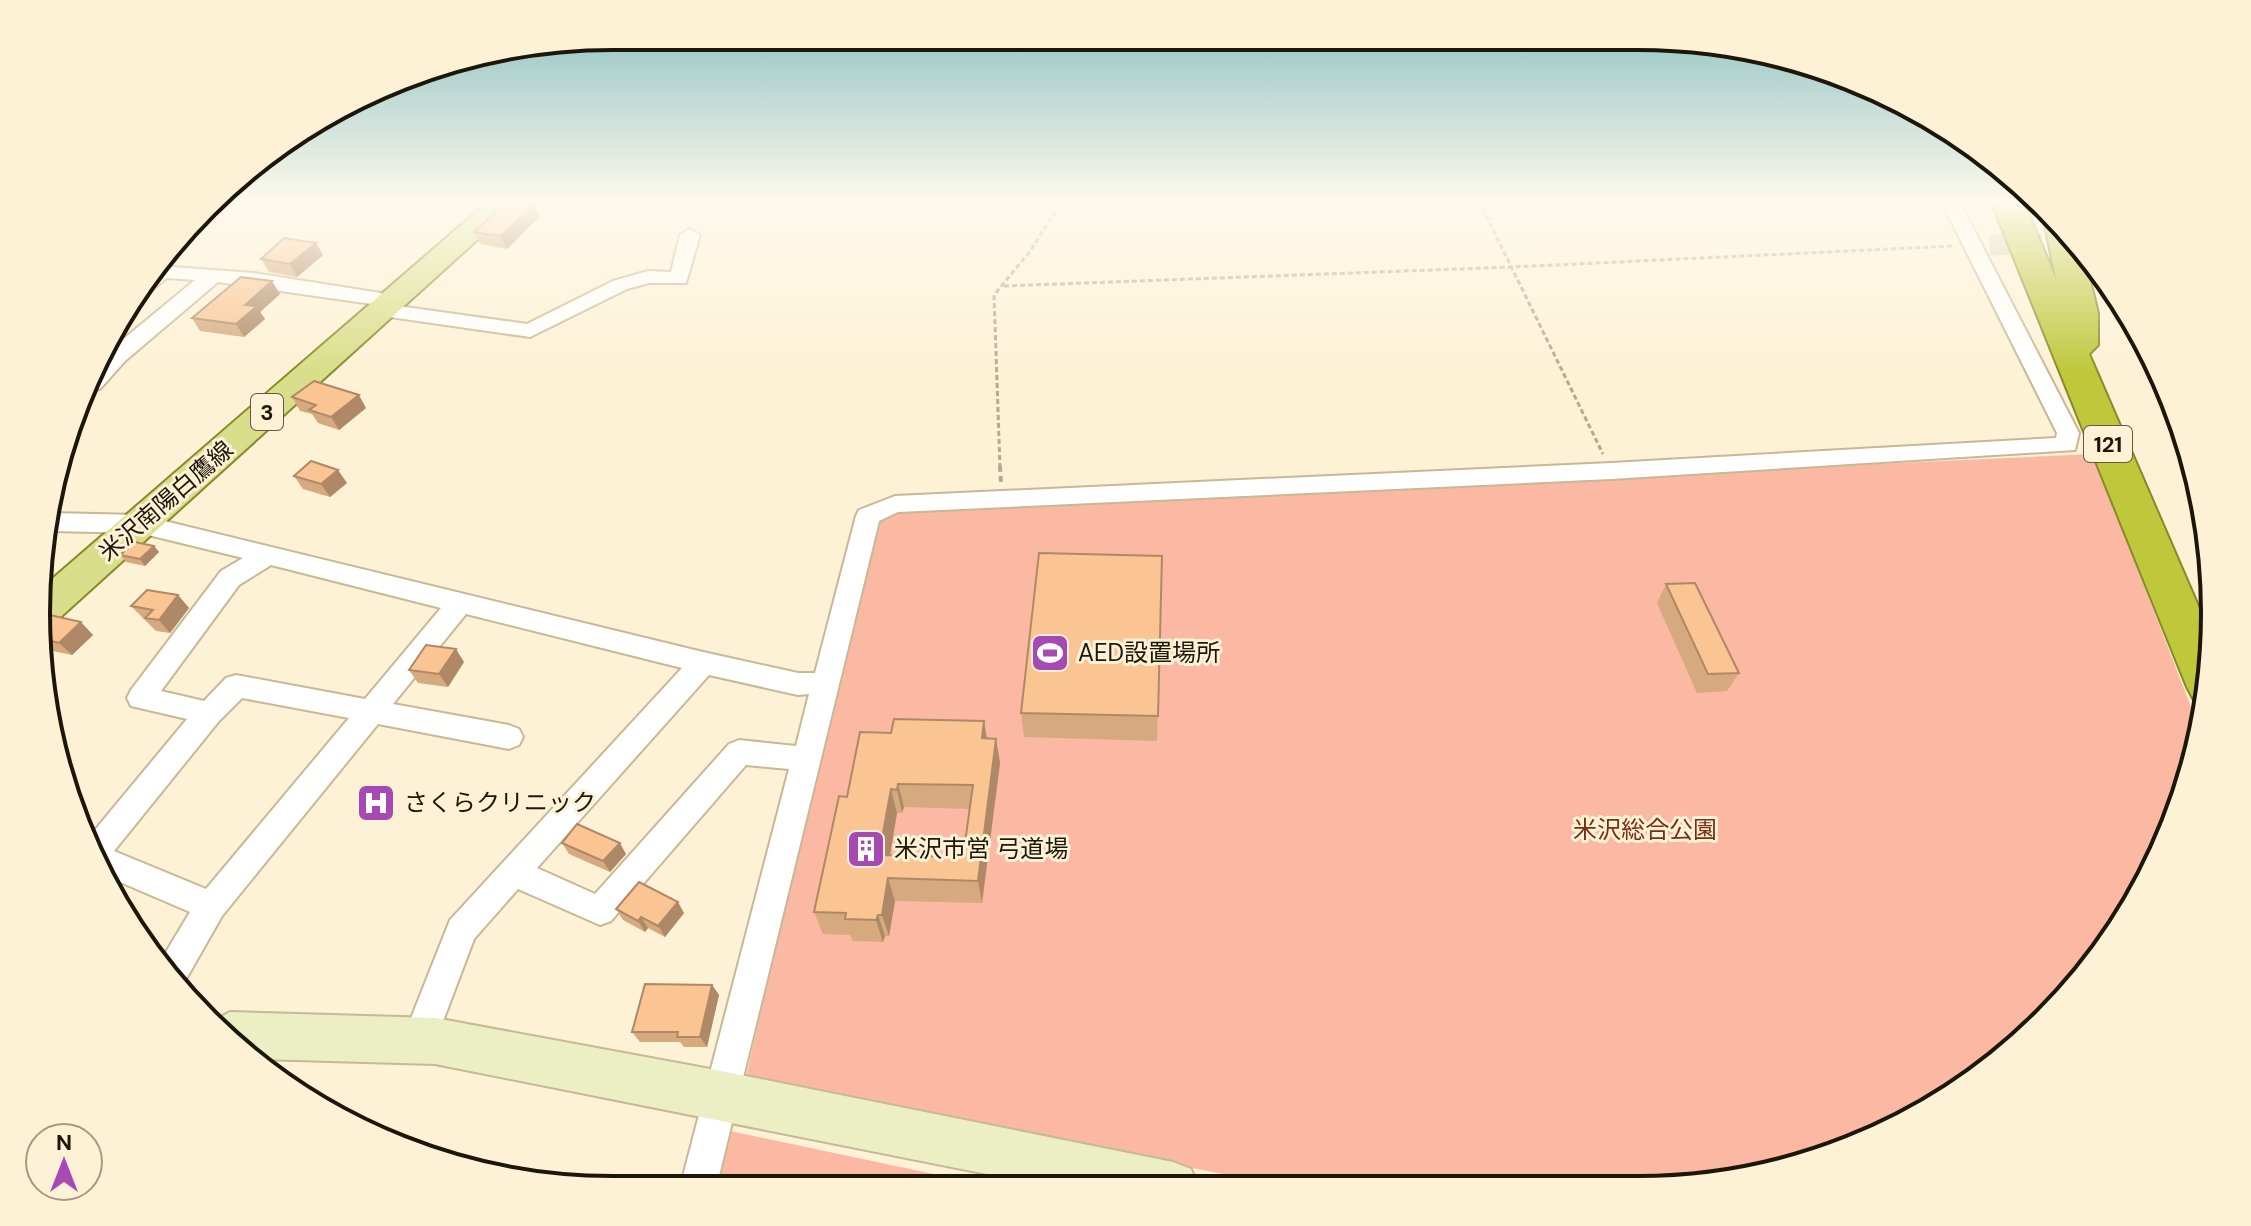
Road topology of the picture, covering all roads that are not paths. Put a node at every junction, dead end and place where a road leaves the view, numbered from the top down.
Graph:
1 (442, 258) edge
2 (684, 258) edge
3 (1987, 258) edge
4 (2015, 258) edge
5 (2031, 258) edge
6 (2069, 258) edge
7 (164, 272) edge
8 (214, 275) junction
9 (388, 306) junction
10 (106, 368) edge
11 (2079, 375) junction
12 (58, 522) edge
13 (140, 524) junction
14 (269, 555) junction
15 (462, 601) junction
16 (50, 603) edge
17 (2199, 660) edge
18 (703, 663) junction
19 (823, 683) junction
20 (373, 710) junction
21 (209, 713) junction
22 (509, 737) dead end
23 (804, 759) junction
24 (101, 847) edge
25 (108, 862) edge
26 (513, 872) junction
27 (211, 906) junction
28 (175, 967) edge
29 (241, 1035) edge
30 (419, 1041) junction
31 (721, 1095) junction
32 (701, 1176) edge
33 (1119, 1176) edge

1 - 9 main road, 米沢南陽白鷹線 / 3
2 - 9 street
3 - 19 street
4 - 11 highway
5 - 11 highway, 121
6 - 11 highway
7 - 8 street
8 - 9 street
8 - 10 street
9 - 13 main road, 米沢南陽白鷹線 / 3
11 - 17 highway, 121
12 - 13 street
13 - 14 street
13 - 16 main road, 米沢南陽白鷹線 / 3
14 - 15 street
14 - 21 street
15 - 18 street
15 - 20 street
18 - 19 street
18 - 26 street
19 - 23 street
20 - 21 street
20 - 22 street
20 - 27 street
21 - 24 street
23 - 26 street
23 - 31 street
25 - 27 street
26 - 30 street
27 - 28 street
29 - 30 street
30 - 31 street
31 - 32 street
31 - 33 street

